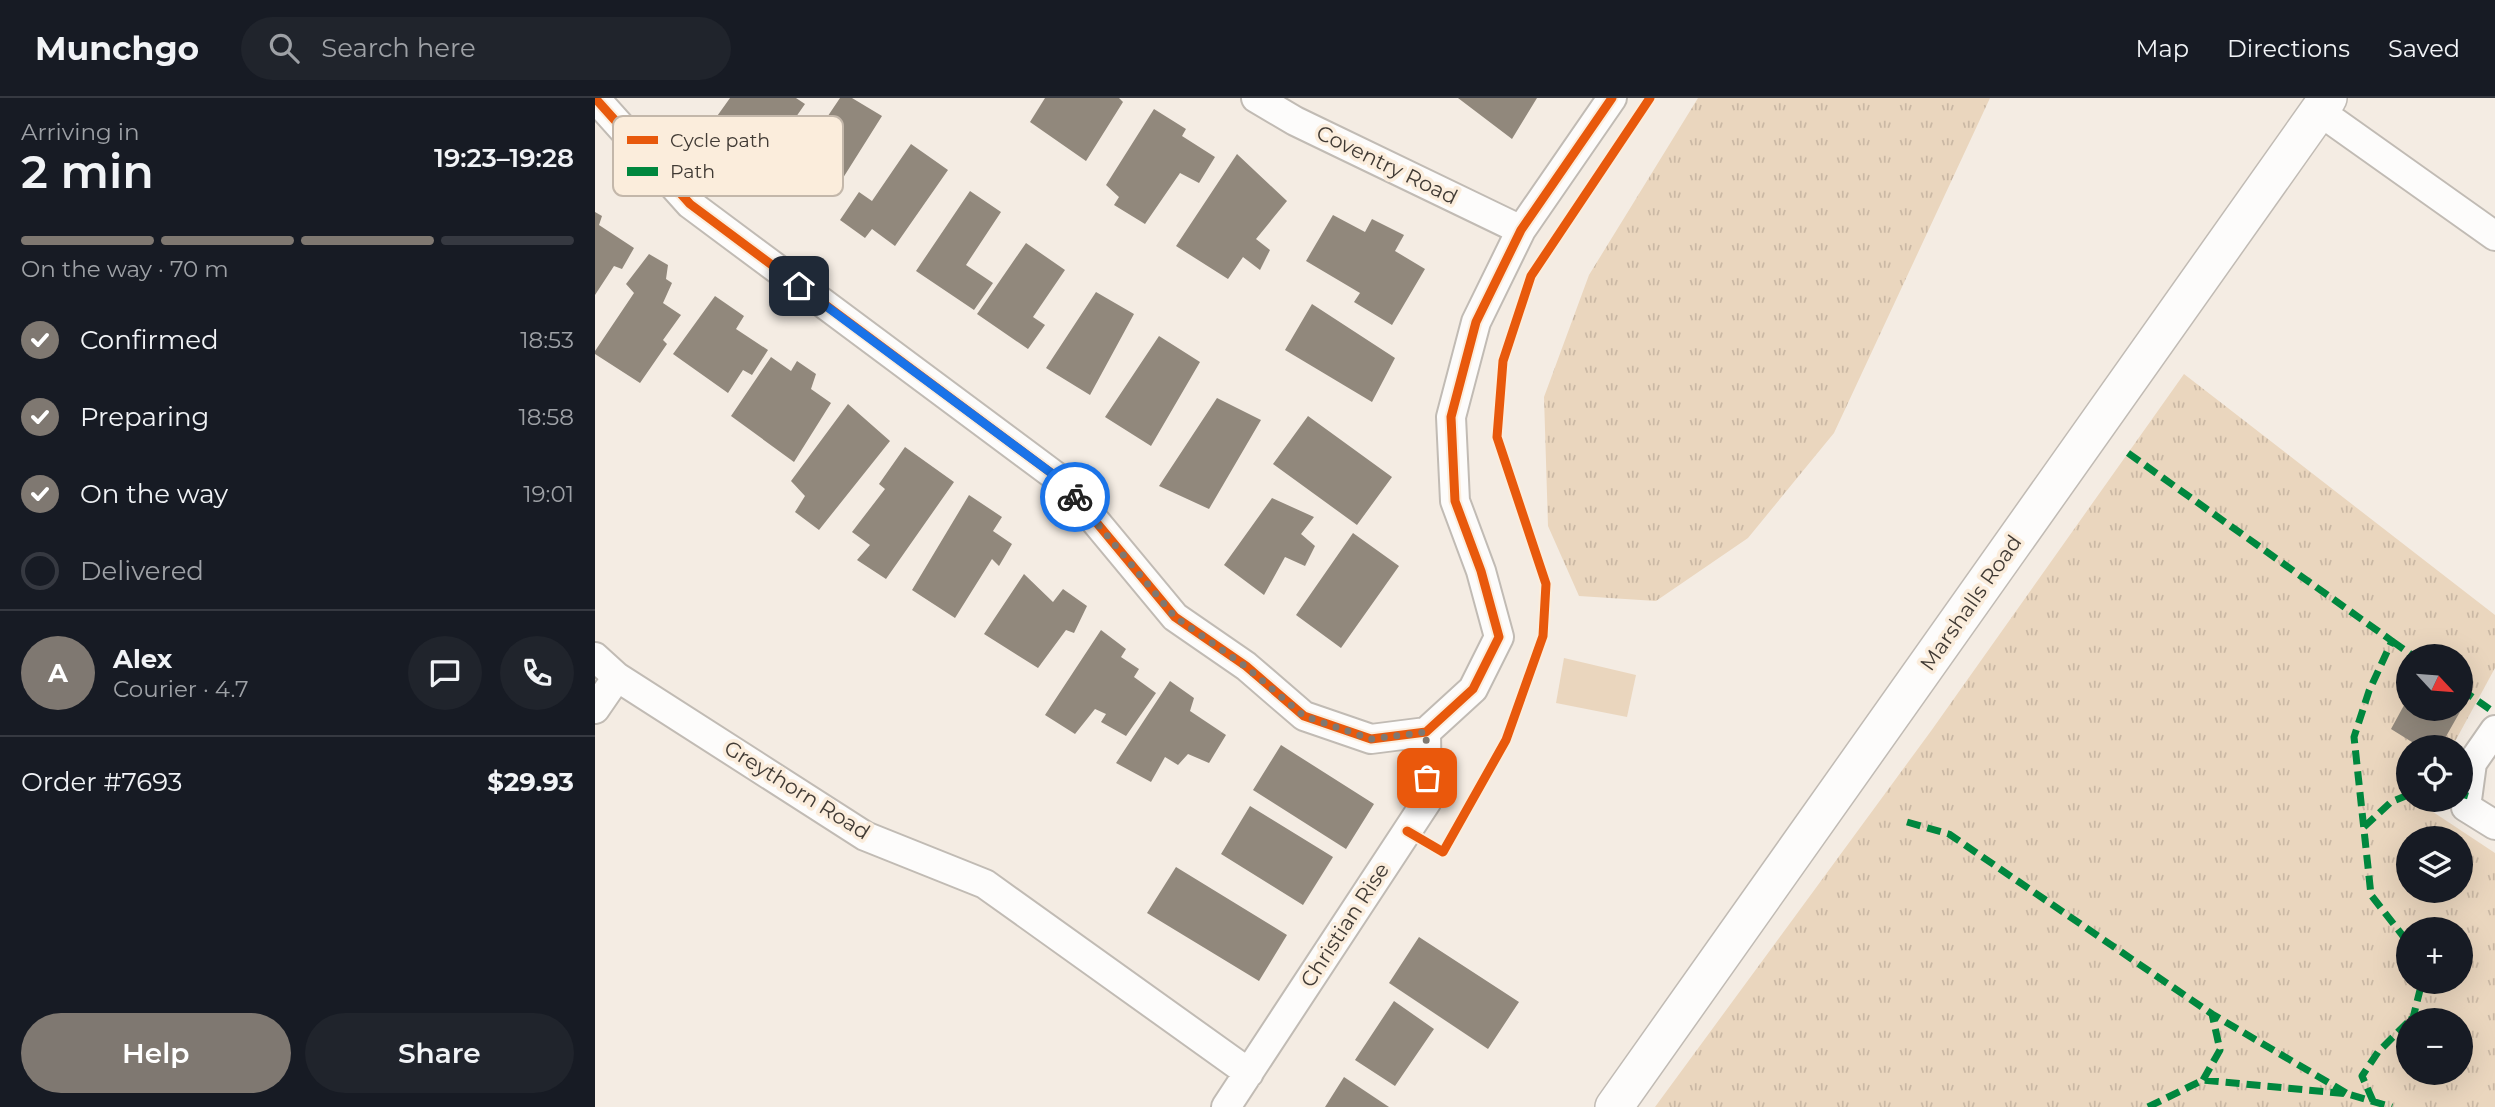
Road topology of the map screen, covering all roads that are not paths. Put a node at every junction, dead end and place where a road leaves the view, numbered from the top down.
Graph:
1 (595, 98) edge
2 (1256, 98) edge
3 (1612, 98) edge
4 (2323, 104) edge
5 (613, 118) edge
6 (683, 196) edge
7 (1521, 230) junction
8 (2495, 236) edge
9 (595, 657) edge
10 (618, 677) junction
11 (595, 709) edge
12 (2495, 730) edge
13 (1426, 732) junction
14 (2495, 825) edge
15 (1249, 1073) junction
16 (1226, 1107) edge
17 (1614, 1107) edge

1 - 5 street
2 - 7 street, Coventry Road
3 - 7 street
4 - 8 street
4 - 17 street, Marshalls Road
6 - 13 street
7 - 13 street
9 - 10 street, Greythorn Road
10 - 11 street
10 - 15 street, Greythorn Road
12 - 14 street
13 - 15 street, Christian Rise
15 - 16 street, Christian Rise

